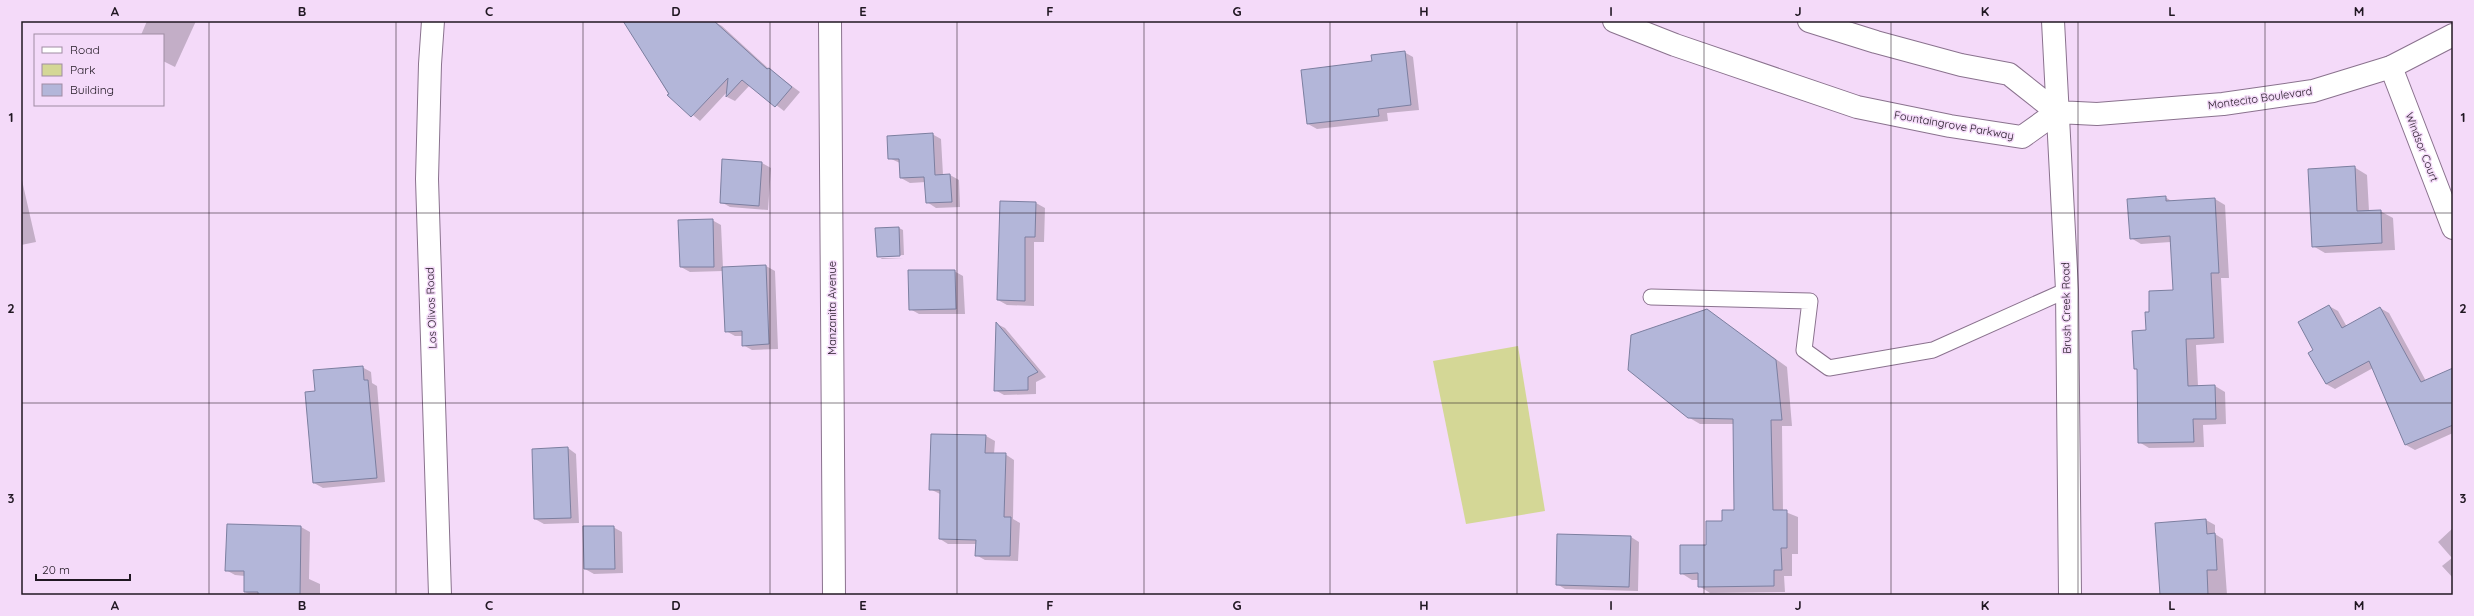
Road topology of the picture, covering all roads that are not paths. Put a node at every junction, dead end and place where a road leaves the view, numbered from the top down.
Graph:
1 (433, 21) edge
2 (830, 21) edge
3 (1614, 21) edge
4 (1809, 21) edge
5 (2053, 21) edge
6 (2453, 35) edge
7 (2391, 67) junction
8 (2057, 112) junction
9 (2453, 228) edge
10 (2067, 290) junction
11 (1651, 297) dead end
12 (440, 595) edge
13 (834, 595) edge
14 (2070, 595) edge

1 - 12 street, Los Olivos Road
2 - 13 street, Manzanita Avenue
3 - 8 street, Fountaingrove Parkway
4 - 8 street
5 - 8 street, Brush Creek Road
6 - 7 street, Montecito Boulevard
7 - 8 street, Montecito Boulevard
7 - 9 street, Windsor Court
8 - 10 street, Brush Creek Road
10 - 11 lane
10 - 14 street, Brush Creek Road

